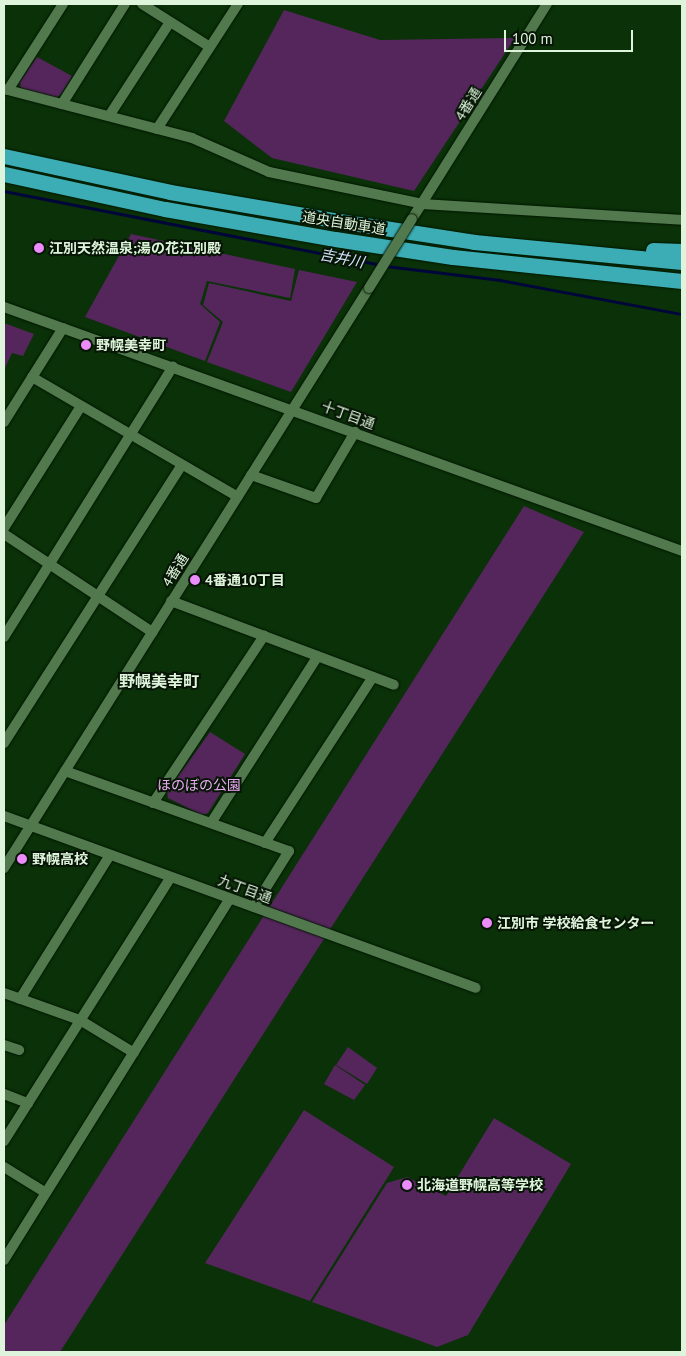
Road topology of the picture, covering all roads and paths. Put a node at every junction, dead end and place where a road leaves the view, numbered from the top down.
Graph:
1 (63, 4) edge
2 (125, 4) edge
3 (142, 4) edge
4 (238, 4) edge
5 (547, 4) edge
6 (170, 22) junction
7 (210, 48) junction
8 (6, 90) edge
9 (62, 104) junction
10 (109, 116) junction
11 (157, 129) junction
12 (4, 156) edge
13 (4, 174) edge
14 (423, 204) junction
15 (682, 220) edge
16 (474, 242) junction
17 (682, 251) edge
18 (682, 262) edge
19 (682, 281) edge
20 (4, 307) edge
21 (63, 328) junction
22 (173, 367) junction
23 (32, 378) junction
24 (81, 406) junction
25 (292, 410) junction
26 (4, 422) edge
27 (355, 432) junction
28 (131, 435) junction
29 (182, 465) junction
30 (251, 475) junction
31 (238, 497) junction
32 (4, 528) edge
33 (4, 534) edge
34 (682, 550) edge
35 (50, 564) junction
36 (98, 596) junction
37 (172, 601) junction
38 (152, 632) junction
39 (264, 636) junction
40 (4, 637) edge
41 (318, 656) junction
42 (373, 677) junction
43 (394, 685) dead end
44 (4, 743) edge
45 (65, 771) junction
46 (153, 803) junction
47 (4, 816) edge
48 (211, 823) junction
49 (30, 826) junction
50 (265, 843) junction
51 (110, 855) junction
52 (4, 868) edge
53 (171, 877) junction
54 (230, 899) junction
55 (254, 907) junction
56 (476, 988) dead end
57 (4, 993) edge
58 (20, 999) junction
59 (80, 1020) junction
60 (4, 1044) edge
61 (19, 1050) dead end
62 (134, 1053) junction
63 (4, 1094) edge
64 (28, 1103) junction
65 (4, 1141) edge
66 (4, 1167) edge
67 (46, 1193) junction
68 (4, 1260) edge

1 - 8 street
2 - 9 street
3 - 6 street
4 - 7 street
5 - 14 street, 4番通
6 - 7 street
6 - 10 street
7 - 11 street
8 - 9 street
9 - 10 street
10 - 11 street
11 - 14 street
12 - 16 highway, 道央自動車道
13 - 19 highway, 道央自動車道
14 - 15 street
14 - 25 street, 4番通, bridge
16 - 17 highway
16 - 18 highway, 道央自動車道
20 - 21 street, 十丁目通
21 - 22 street, 十丁目通
21 - 23 street
22 - 25 street, 十丁目通
22 - 28 street
23 - 24 street
23 - 26 street
24 - 28 street
24 - 32 street
25 - 27 street, 十丁目通
25 - 30 street, 4番通
27 - 30 street
27 - 34 street, 十丁目通
28 - 29 street
28 - 35 street
29 - 31 street
29 - 36 street
30 - 31 street, 4番通
31 - 37 street, 4番通
33 - 35 street
35 - 36 street
35 - 40 street
36 - 38 street
36 - 44 street
37 - 38 street, 4番通
37 - 39 street
38 - 45 street, 4番通
39 - 41 street
39 - 46 street
41 - 42 street
41 - 48 street
42 - 43 street
42 - 50 street
45 - 46 street
45 - 49 street, 4番通
46 - 48 street
47 - 49 street, 九丁目通
48 - 50 street
49 - 51 street, 九丁目通
49 - 52 street, 4番通
50 - 55 street
51 - 53 street, 九丁目通
51 - 58 street
53 - 54 street, 九丁目通
53 - 59 street
54 - 55 street, 九丁目通
54 - 62 street
55 - 56 street, 九丁目通
57 - 58 street
58 - 59 street
59 - 62 street
59 - 64 street
60 - 61 street
62 - 67 street
63 - 64 street
64 - 65 street
66 - 67 street
67 - 68 street

